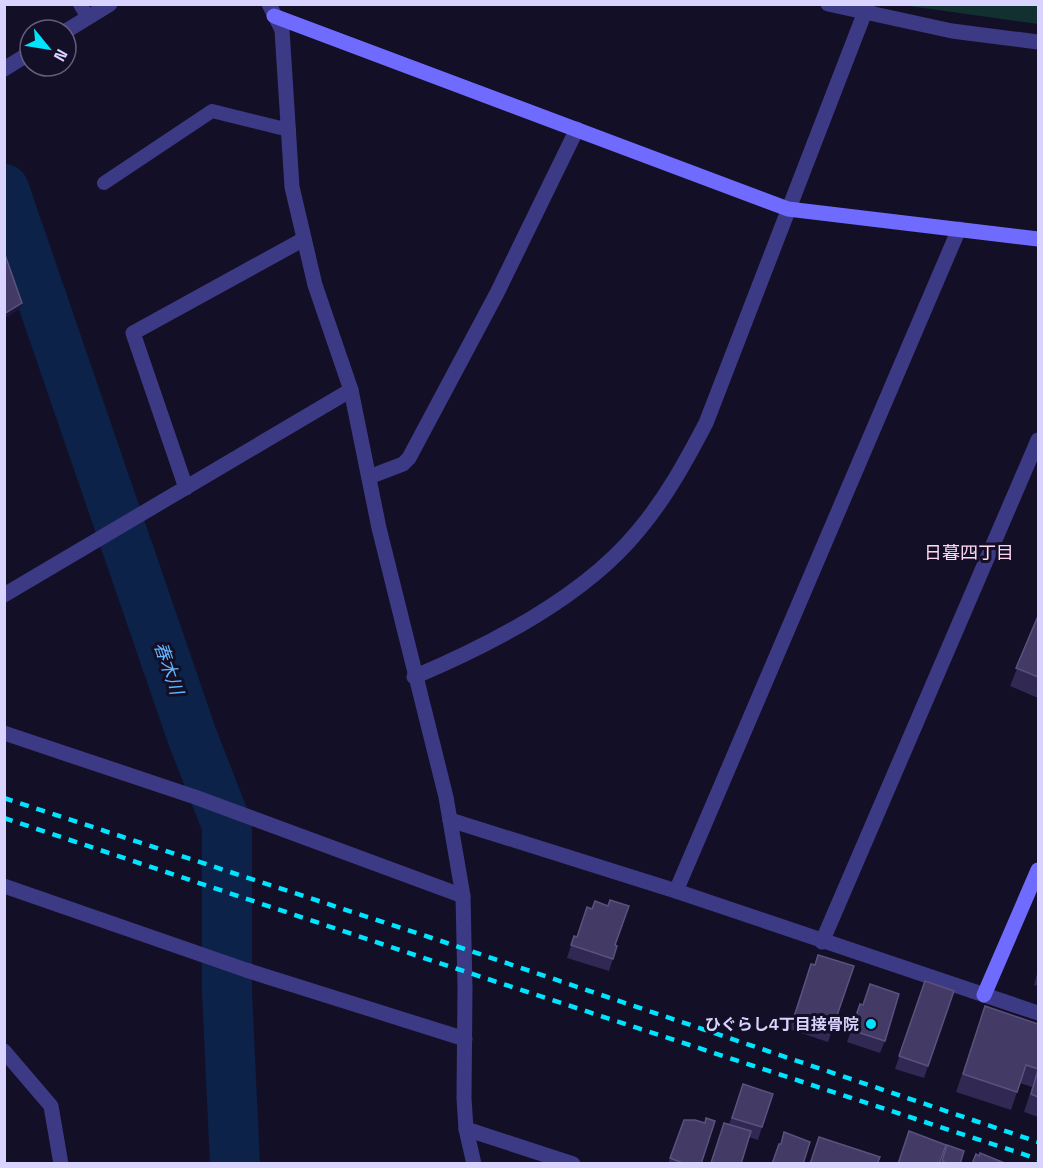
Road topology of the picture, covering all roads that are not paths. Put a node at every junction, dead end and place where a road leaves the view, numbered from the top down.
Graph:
1 (80, 4) edge
2 (110, 4) edge
3 (828, 4) edge
4 (866, 9) edge
5 (272, 10) edge
6 (88, 18) junction
7 (78, 24) edge
8 (1038, 42) edge
9 (18, 60) edge
10 (4, 69) edge
11 (577, 129) junction
12 (289, 130) junction
13 (104, 183) dead end
14 (788, 209) junction
15 (959, 229) junction
16 (304, 239) junction
17 (1038, 239) edge
18 (351, 390) junction
19 (1038, 440) edge
20 (369, 477) junction
21 (186, 488) junction
22 (4, 595) edge
23 (414, 677) junction
24 (4, 733) edge
25 (450, 820) junction
26 (1038, 870) edge
27 (4, 886) edge
28 (676, 891) junction
29 (463, 896) junction
30 (822, 942) junction
31 (984, 995) junction
32 (1038, 1013) edge
33 (465, 1039) junction
34 (4, 1051) edge
35 (466, 1129) junction
36 (61, 1164) edge
37 (474, 1164) edge
38 (573, 1164) edge

1 - 6 lane
2 - 6 street
3 - 4 street
4 - 8 street
4 - 14 street
5 - 11 street
5 - 12 street
6 - 7 street
9 - 10 street
11 - 14 street
11 - 20 street
12 - 13 lane
12 - 16 street
14 - 15 street
14 - 23 street
15 - 17 street
15 - 28 street
16 - 18 street
16 - 21 street
18 - 20 street
18 - 21 street
19 - 30 street
20 - 23 street
21 - 22 street
23 - 25 street
24 - 29 street
25 - 28 street
25 - 29 street
26 - 31 street
27 - 33 street
28 - 30 street
29 - 33 street
30 - 31 street
31 - 32 street
33 - 35 street
34 - 36 street
35 - 37 street
35 - 38 street

